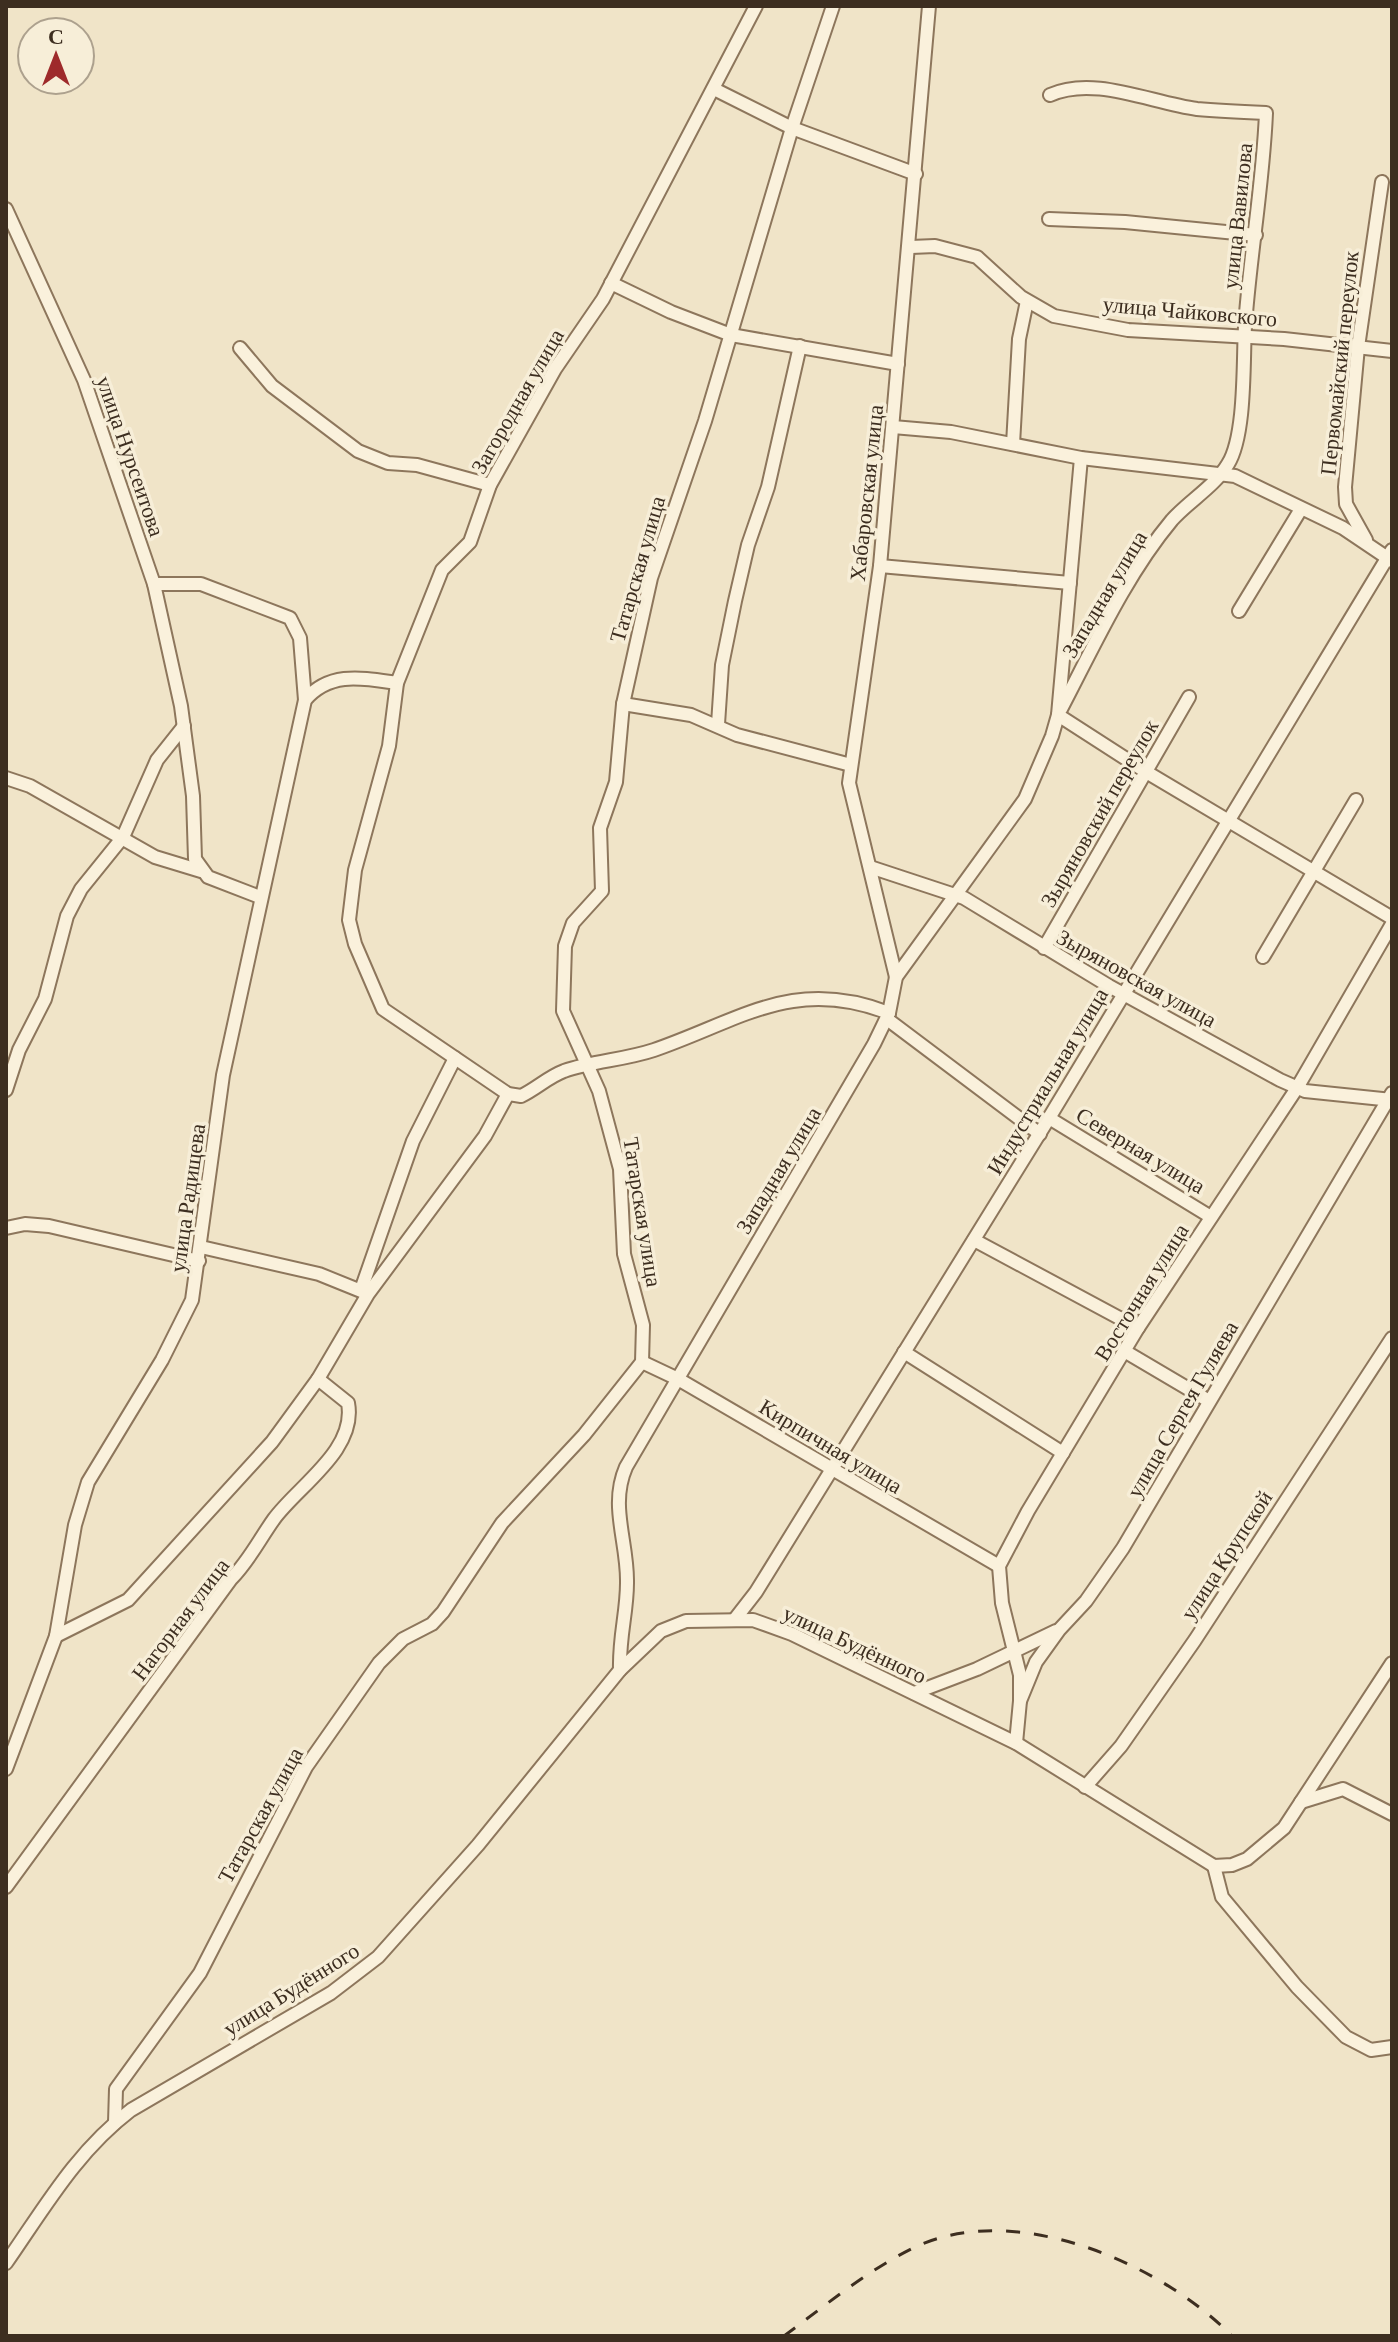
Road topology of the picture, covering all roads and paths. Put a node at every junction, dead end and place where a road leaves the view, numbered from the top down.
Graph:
1 (756, 6) edge
2 (833, 6) edge
3 (929, 6) edge
4 (714, 89) junction
5 (1050, 95) dead end
6 (792, 128) junction
7 (916, 174) junction
8 (1382, 182) dead end
9 (6, 209) edge
10 (1049, 219) dead end
11 (1256, 235) junction
12 (911, 247) junction
13 (611, 283) junction
14 (1027, 301) junction
15 (731, 335) junction
16 (1246, 337) junction
17 (800, 346) junction
18 (1358, 347) junction
19 (240, 348) dead end
20 (1392, 351) edge
21 (898, 364) junction
22 (893, 427) junction
23 (1013, 444) junction
24 (1081, 458) junction
25 (1224, 469) junction
26 (490, 485) junction
27 (1301, 509) junction
28 (1368, 543) junction
29 (1389, 556) edge
30 (880, 566) junction
31 (1070, 583) junction
32 (154, 584) junction
33 (1239, 611) dead end
34 (397, 683) junction
35 (1189, 697) dead end
36 (305, 700) junction
37 (623, 704) junction
38 (1058, 715) junction
39 (718, 724) junction
40 (184, 726) junction
41 (851, 765) junction
42 (1148, 773) junction
43 (6, 778) edge
44 (1356, 800) dead end
45 (1228, 821) junction
46 (123, 837) junction
47 (870, 867) junction
48 (201, 871) junction
49 (1314, 872) junction
50 (953, 895) junction
51 (260, 897) junction
52 (1392, 921) edge
53 (1044, 948) junction
54 (1263, 957) dead end
55 (896, 977) junction
56 (1123, 994) junction
57 (888, 1016) junction
58 (455, 1058) junction
59 (588, 1065) junction
60 (1297, 1088) junction
61 (6, 1090) edge
62 (508, 1094) junction
63 (1391, 1098) edge
64 (1049, 1118) junction
65 (1040, 1134) junction
66 (1211, 1217) junction
67 (6, 1228) edge
68 (974, 1240) junction
69 (200, 1254) junction
70 (365, 1292) junction
71 (1138, 1328) junction
72 (1392, 1338) edge
73 (904, 1352) junction
74 (1126, 1352) junction
75 (642, 1362) junction
76 (318, 1379) junction
77 (678, 1379) junction
78 (1209, 1401) junction
79 (1063, 1453) junction
80 (830, 1470) junction
81 (999, 1566) junction
82 (735, 1619) junction
83 (1059, 1630) junction
84 (56, 1636) junction
85 (1016, 1649) junction
86 (1392, 1663) edge
87 (620, 1670) junction
88 (914, 1693) junction
89 (1020, 1701) junction
90 (1016, 1743) junction
91 (6, 1769) edge
92 (1085, 1787) junction
93 (1301, 1802) junction
94 (1392, 1814) edge
95 (1214, 1866) junction
96 (6, 1887) edge
97 (1392, 2047) edge
98 (115, 2123) junction
99 (6, 2263) edge

1 - 4 street, Загородная улица
2 - 6 street, Татарская улица
3 - 7 street, Хабаровская улица
4 - 6 street
4 - 13 street, Загородная улица
5 - 11 street, улица Вавилова
6 - 7 street
6 - 15 street, Татарская улица
7 - 12 street, Хабаровская улица
8 - 18 street, Первомайский переулок
9 - 32 street, улица Нурсеитова
10 - 11 street
11 - 16 street, улица Вавилова
12 - 14 street, улица Чайковского
12 - 21 street, Хабаровская улица
13 - 15 street
13 - 26 street, Загородная улица
14 - 16 street, улица Чайковского
14 - 23 street
15 - 17 street
15 - 37 street, Татарская улица
16 - 18 street, улица Чайковского
16 - 25 street, улица Вавилова
17 - 21 street
17 - 39 street
18 - 20 street, улица Чайковского
18 - 28 street, Первомайский переулок
19 - 26 street
21 - 22 street, Хабаровская улица
22 - 23 street
22 - 30 street, Хабаровская улица
23 - 24 street
24 - 25 street
24 - 31 street, Западная улица
25 - 27 street
25 - 38 street, Западная улица
26 - 34 street, Загородная улица
27 - 28 street
27 - 33 street
28 - 29 street
29 - 45 street, Индустриальная улица
30 - 31 street
30 - 41 street, Хабаровская улица
31 - 38 street, Западная улица
32 - 36 street, улица Радищева
32 - 40 street, улица Нурсеитова
34 - 36 street
34 - 58 street, Загородная улица
35 - 42 street, Зыряновский переулок
36 - 51 street, улица Радищева
37 - 39 street
37 - 59 street, Татарская улица
38 - 42 street
38 - 50 street, Западная улица
39 - 41 street
40 - 46 street
40 - 48 street, улица Нурсеитова
41 - 47 street, Хабаровская улица
42 - 45 street
42 - 53 street, Зыряновский переулок
43 - 46 street
44 - 49 street
45 - 49 street
45 - 56 street, Индустриальная улица
46 - 48 street
46 - 61 street
47 - 50 street, Зыряновская улица
47 - 55 street, Хабаровская улица
48 - 51 street
49 - 52 street
49 - 54 street
50 - 53 street, Зыряновская улица
50 - 55 street, Западная улица
51 - 69 street, улица Радищева
52 - 60 street, Восточная улица
53 - 56 street, Зыряновская улица
55 - 57 street, Западная улица
56 - 60 street, Зыряновская улица
56 - 64 street, Индустриальная улица
57 - 59 street
57 - 65 street
57 - 77 street, Западная улица
58 - 62 street, Загородная улица
58 - 70 street
59 - 62 street
59 - 75 street, Татарская улица
60 - 63 street, Зыряновская улица
60 - 66 street, Восточная улица
62 - 70 street, Нагорная улица
63 - 78 street, улица Сергея Гуляева
64 - 65 street, Индустриальная улица
64 - 66 street, Северная улица
65 - 68 street, Индустриальная улица
66 - 71 street, Восточная улица
67 - 69 street
68 - 71 street
68 - 73 street, Индустриальная улица
69 - 70 street
69 - 84 street, улица Радищева
70 - 76 street, Нагорная улица
71 - 74 street, Восточная улица
72 - 92 street, улица Крупской
73 - 79 street
73 - 80 street, Индустриальная улица
74 - 78 street
74 - 79 street, Восточная улица
75 - 77 street, Кирпичная улица
75 - 98 street, Татарская улица
76 - 84 street, Нагорная улица
76 - 96 street, Нагорная улица
77 - 80 street, Кирпичная улица
77 - 87 street, Западная улица
78 - 83 street, улица Сергея Гуляева
79 - 81 street, Восточная улица
80 - 81 street, Кирпичная улица
80 - 82 street, Индустриальная улица
81 - 85 street
82 - 87 street, улица Будённого
82 - 88 street, улица Будённого
83 - 85 street
83 - 89 street, улица Сергея Гуляева
84 - 91 street, улица Радищева
85 - 88 street
85 - 89 street
86 - 93 street
87 - 98 street, улица Будённого
88 - 90 street, улица Будённого
89 - 90 street, улица Сергея Гуляева
90 - 92 street, улица Будённого
92 - 95 street, улица Будённого
93 - 94 street
93 - 95 street
95 - 97 street
98 - 99 street

